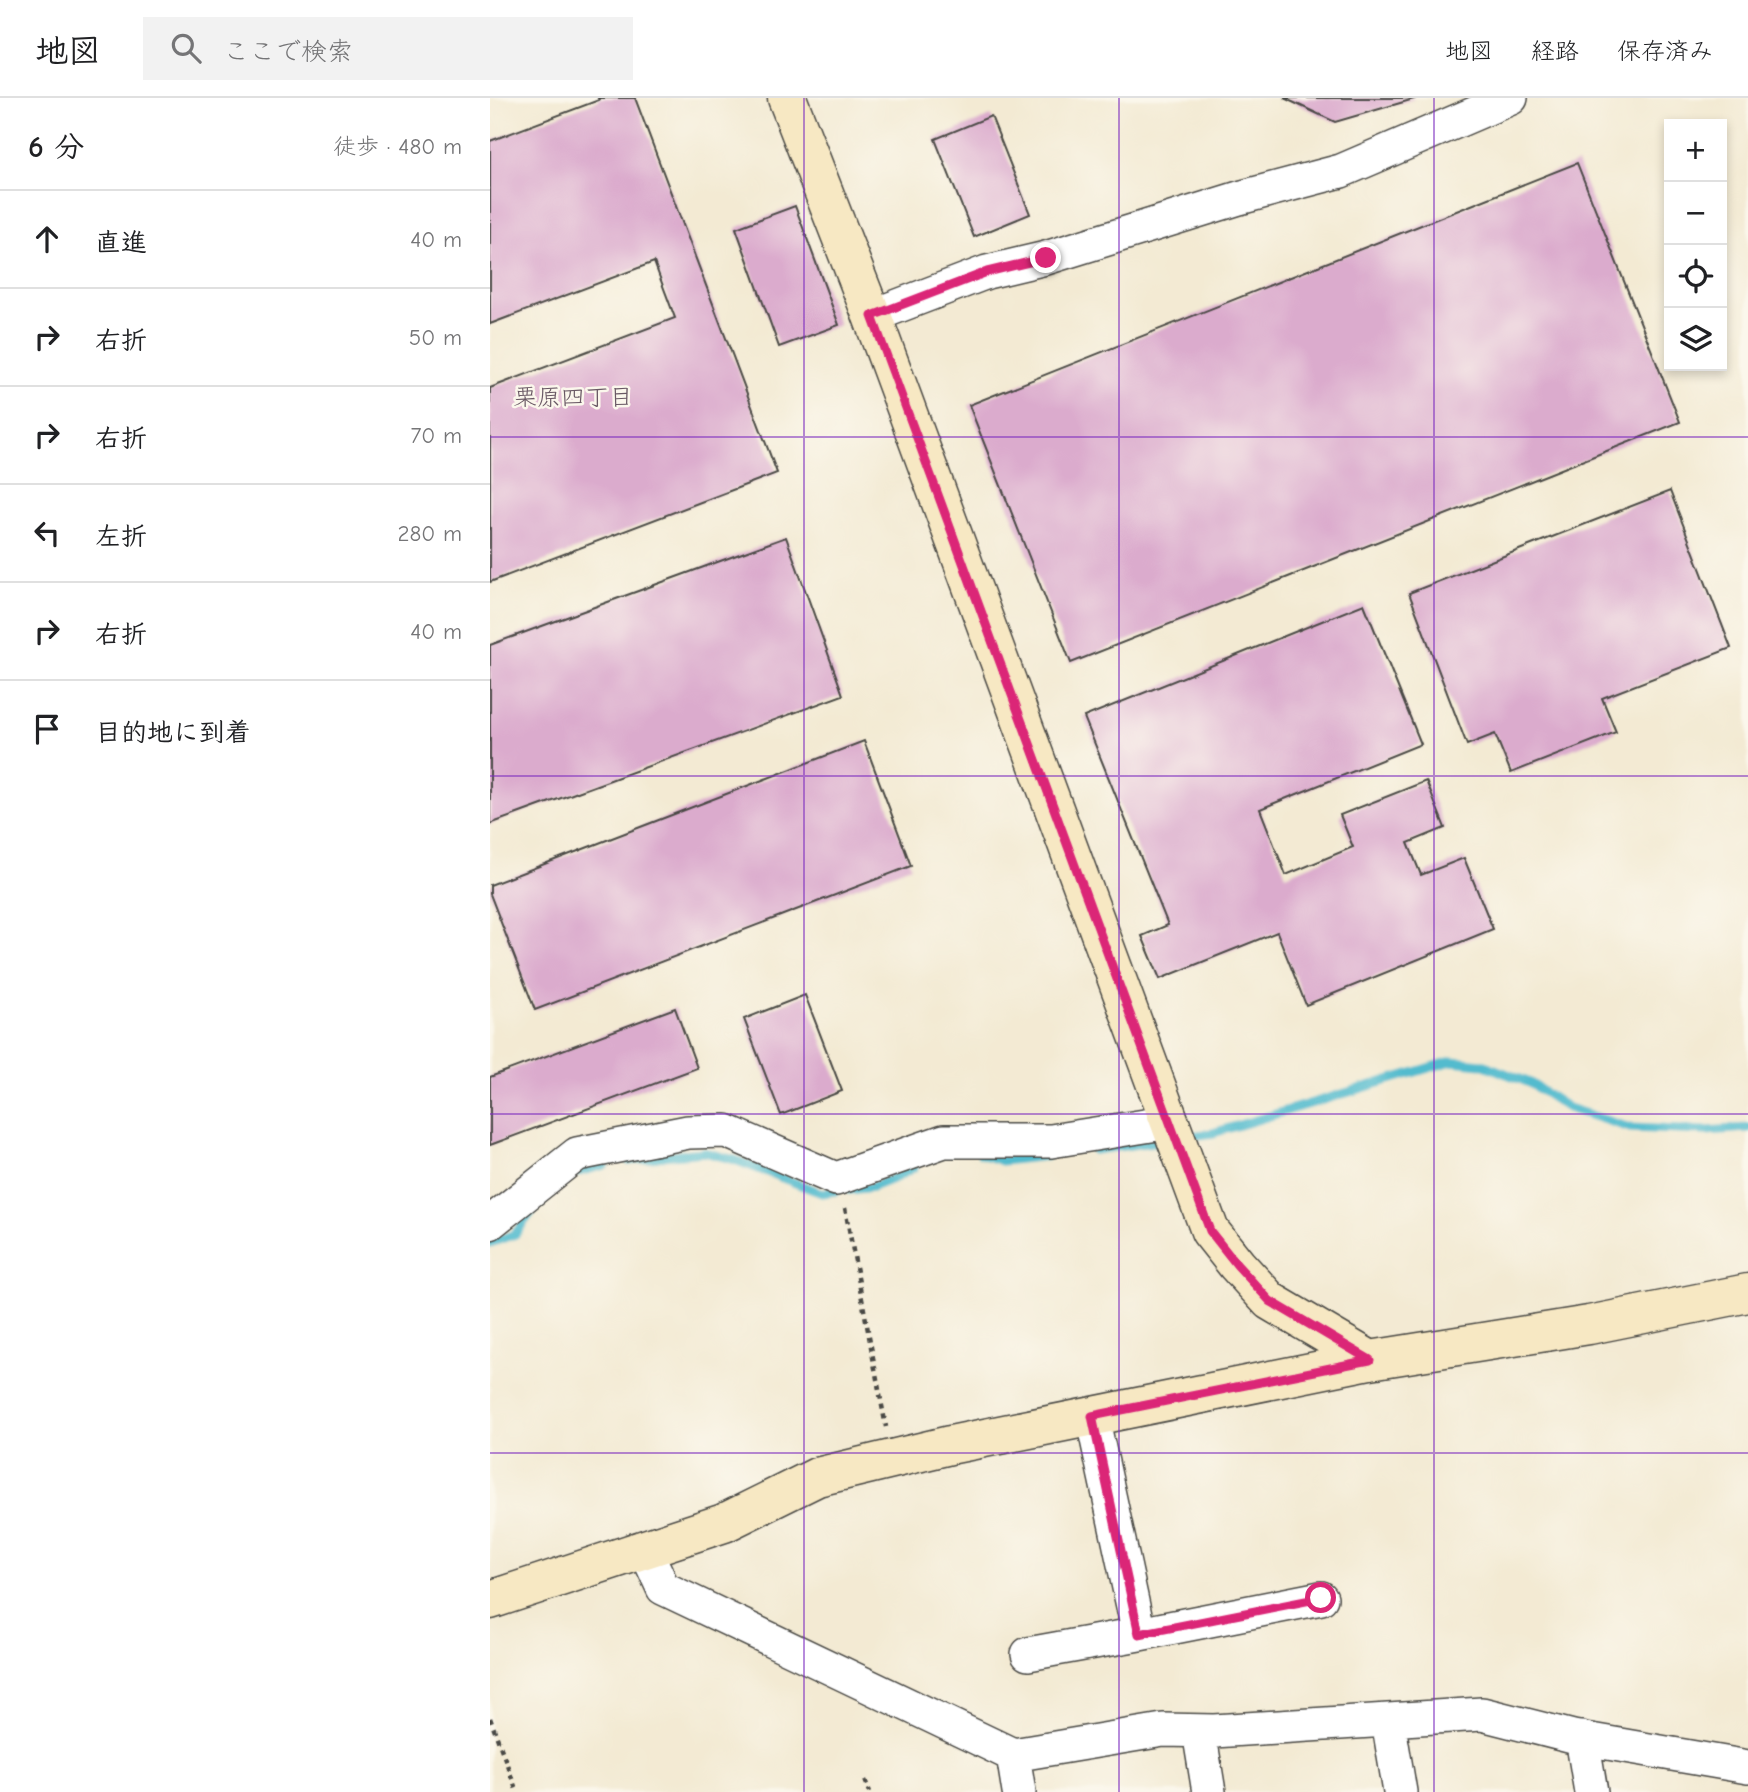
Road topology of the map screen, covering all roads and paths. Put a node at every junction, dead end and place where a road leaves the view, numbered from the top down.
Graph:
1 (787, 98) edge
2 (1511, 98) edge
3 (872, 316) junction
4 (1170, 1122) junction
5 (840, 1178) junction
6 (490, 1223) edge
7 (1748, 1293) edge
8 (1370, 1360) junction
9 (1092, 1416) junction
10 (892, 1459) junction
11 (645, 1549) junction
12 (1321, 1598) dead end
13 (490, 1600) edge
14 (1139, 1634) junction
15 (1028, 1654) dead end
16 (490, 1718) edge
17 (1388, 1720) junction
18 (1199, 1731) junction
19 (1582, 1738) junction
20 (1013, 1755) junction
21 (1748, 1767) edge
22 (865, 1780) dead end
23 (517, 1792) edge
24 (870, 1792) edge
25 (1018, 1792) edge
26 (1209, 1792) edge
27 (1400, 1792) edge
28 (1591, 1792) edge

1 - 3 street
2 - 3 street
3 - 4 street
4 - 5 street
4 - 8 street
5 - 6 street
5 - 10 path
7 - 8 street
8 - 9 street
9 - 10 street
9 - 14 street
10 - 11 street
11 - 13 street
11 - 20 street
12 - 14 street
14 - 15 street
16 - 23 path
17 - 18 street
17 - 19 street
17 - 27 street
18 - 20 street
18 - 26 street
19 - 21 street
19 - 28 street
20 - 25 street
22 - 24 path

